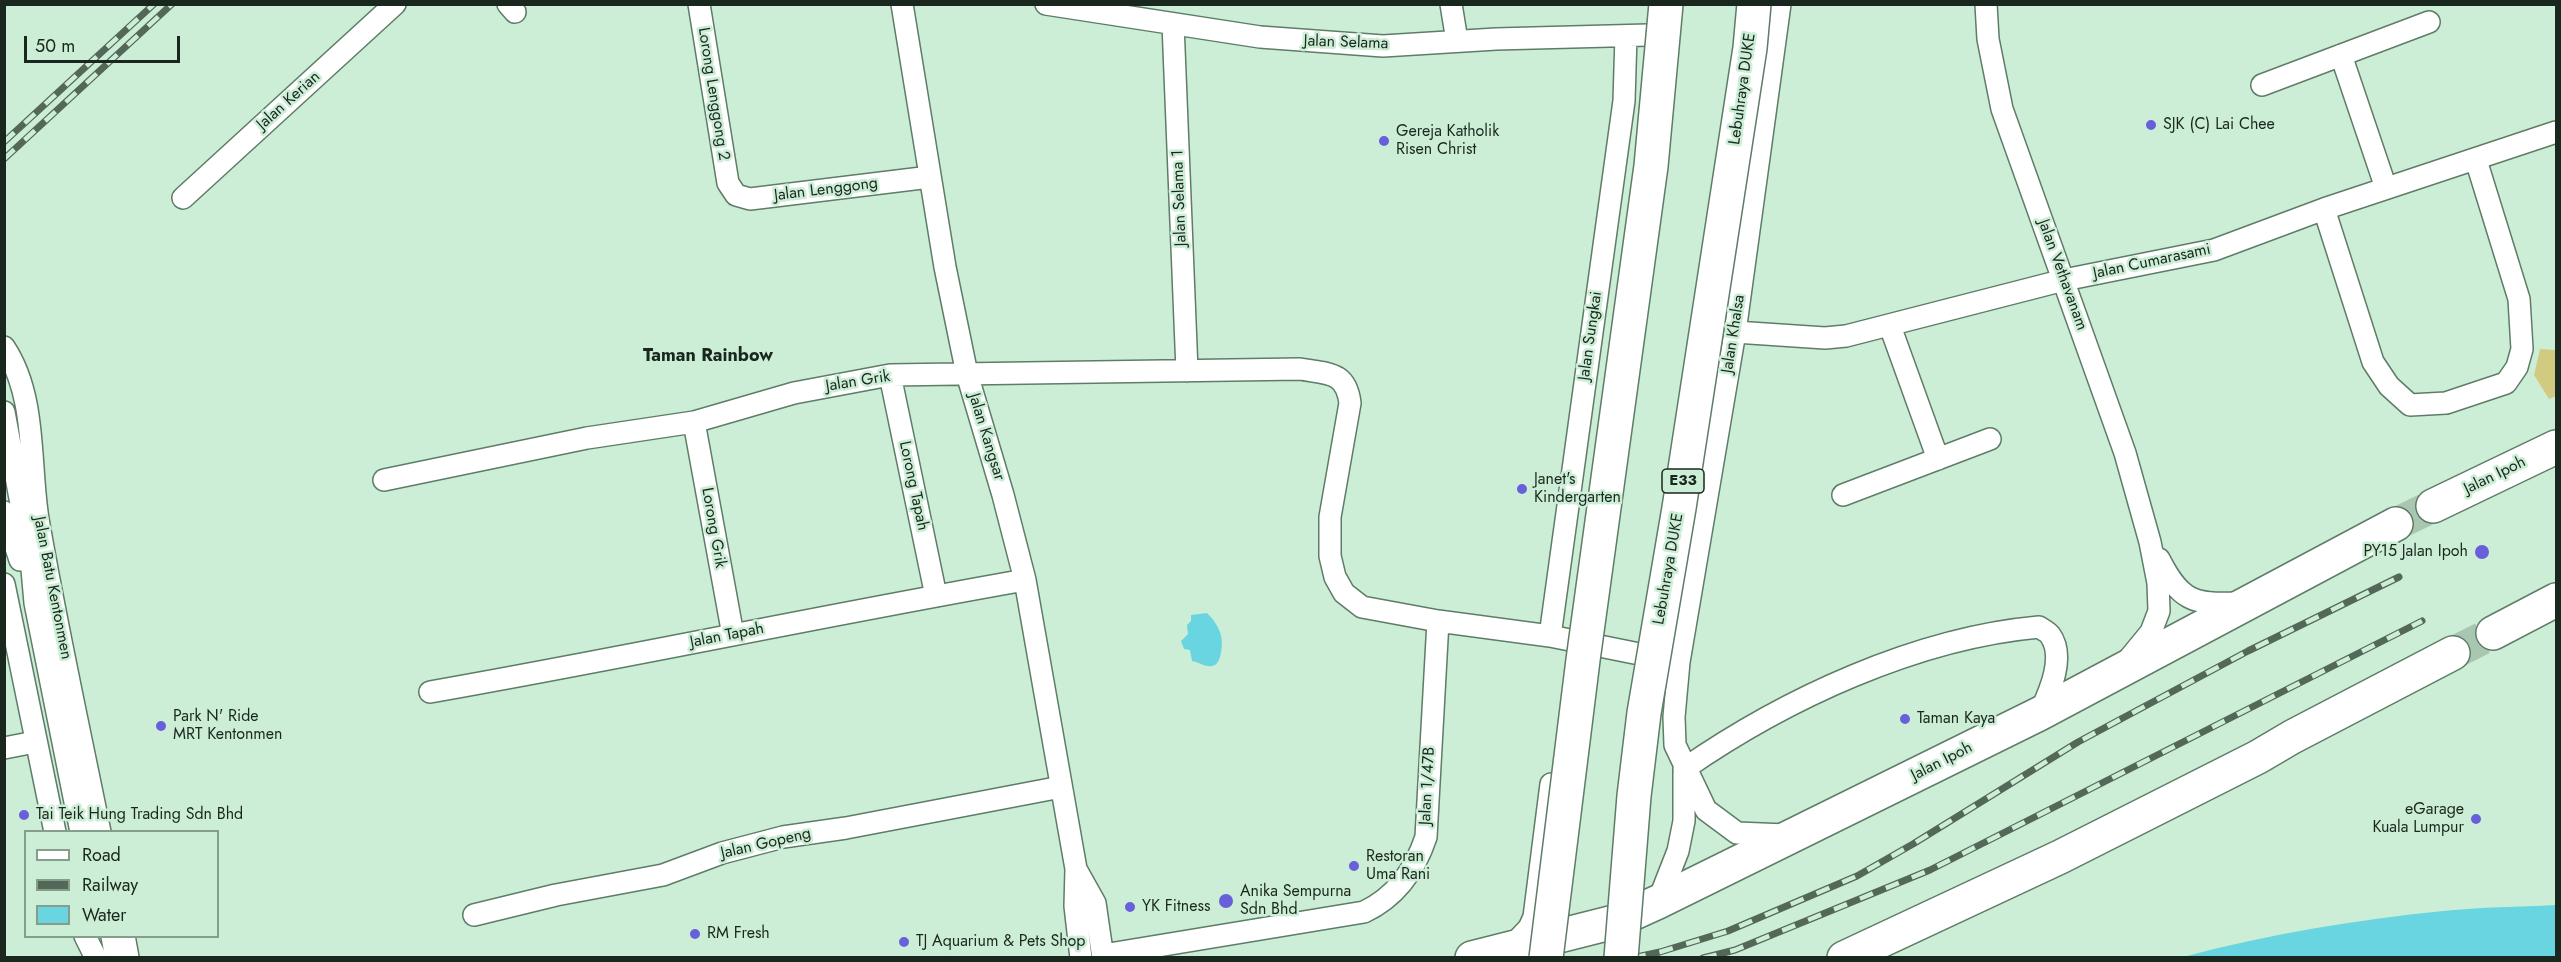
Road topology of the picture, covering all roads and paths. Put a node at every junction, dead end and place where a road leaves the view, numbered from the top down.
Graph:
1 (394, 4) edge
2 (699, 4) edge
3 (902, 4) edge
4 (1046, 4) edge
5 (1451, 4) edge
6 (1654, 4) edge
7 (1666, 4) edge
8 (1754, 4) edge
9 (1780, 4) edge
10 (1986, 4) edge
11 (1159, 17) edge
12 (2429, 22) dead end
13 (1648, 35) junction
14 (1626, 36) junction
15 (1456, 41) junction
16 (2341, 55) junction
17 (2262, 85) dead end
18 (2556, 132) edge
19 (2476, 159) junction
20 (930, 177) junction
21 (728, 183) joint
22 (2386, 188) junction
23 (183, 198) dead end
24 (2324, 209) junction
25 (2064, 280) junction
26 (1890, 326) junction
27 (1735, 332) junction
28 (4, 347) edge
29 (1187, 371) junction
30 (967, 374) junction
31 (890, 375) junction
32 (4, 412) edge
33 (694, 422) junction
34 (1990, 440) dead end
35 (2556, 447) edge
36 (1938, 459) junction
37 (384, 480) dead end
38 (1843, 495) dead end
39 (2433, 506) tunnel mouth
40 (4, 512) edge
41 (2396, 524) tunnel mouth
42 (2150, 542) junction
43 (1025, 580) junction
44 (4, 584) edge
45 (936, 596) junction
46 (2556, 600) edge
47 (35, 603) junction
48 (2247, 603) junction
49 (1438, 621) junction
50 (2493, 633) tunnel mouth
51 (733, 635) junction
52 (1560, 638) junction
53 (2453, 653) tunnel mouth
54 (1679, 662) junction
55 (2119, 672) junction
56 (430, 692) dead end
57 (2039, 714) junction
58 (35, 742) junction
59 (4, 748) edge
60 (1684, 769) junction
61 (1061, 787) junction
62 (55, 830) edge
63 (81, 830) edge
64 (100, 830) edge
65 (1794, 836) junction
66 (1076, 869) junction
67 (1658, 902) junction
68 (474, 915) dead end
69 (86, 938) edge
70 (103, 938) edge
71 (116, 938) edge
72 (117, 938) edge
73 (1508, 950) junction
74 (1103, 956) edge
75 (96, 957) edge
76 (107, 957) edge
77 (114, 957) edge
78 (122, 957) edge
79 (1081, 957) edge
80 (1472, 957) edge
81 (1546, 957) edge
82 (1621, 957) edge
83 (1845, 957) edge

1 - 23 street, Jalan Kerian
2 - 21 street, Lorong Lenggong 2
3 - 20 street, Jalan Kangsar
4 - 11 street, Jalan Selama
5 - 15 street
6 - 13 street
7 - 81 main road, bridge
8 - 82 main road, Lebuhraya DUKE / E33, bridge
9 - 27 street, Jalan Khalsa
10 - 25 street, Jalan Vethavanam
11 - 15 street, Jalan Selama
11 - 29 street, Jalan Selama 1
12 - 16 street
13 - 14 street, Jalan Selama
13 - 52 street
14 - 15 street, Jalan Selama
14 - 52 street, Jalan Sungkai
16 - 17 street
16 - 22 street
18 - 19 street, Jalan Cumarasami
19 - 22 street, Jalan Cumarasami
19 - 24 street
20 - 21 street, Jalan Lenggong
20 - 30 street, Jalan Kangsar
22 - 24 street, Jalan Cumarasami
24 - 25 street, Jalan Cumarasami
25 - 26 street, Jalan Cumarasami
25 - 42 street, Jalan Vethavanam
26 - 27 street, Jalan Cumarasami
26 - 36 street
27 - 54 street, Jalan Khalsa
28 - 64 street, Jalan Batu Kentonmen
29 - 30 street, Jalan Grik
29 - 49 street, Jalan Grik
30 - 31 street, Jalan Grik
30 - 43 street, Jalan Kangsar
31 - 33 street, Jalan Grik
31 - 45 street, Lorong Tapah
32 - 47 street
33 - 37 street, Jalan Grik
33 - 51 street, Lorong Grik
34 - 36 street
35 - 39 main road, Jalan Ipoh
36 - 38 street
40 - 47 street
41 - 48 main road, Jalan Ipoh
42 - 48 street
42 - 55 street
43 - 45 street, Jalan Tapah
43 - 61 street, Jalan Kangsar
44 - 58 street
45 - 51 street, Jalan Tapah
46 - 50 main road
47 - 63 street
48 - 55 main road, Jalan Ipoh
49 - 52 street
49 - 74 street, Jalan 1/47B
51 - 56 street, Jalan Tapah
52 - 54 street
52 - 73 street
53 - 83 main road
54 - 60 street, Jalan Khalsa
55 - 57 main road, Jalan Ipoh
57 - 60 street
57 - 65 main road, Jalan Ipoh
58 - 59 street
58 - 62 street
60 - 65 street, Jalan Khalsa
60 - 67 street, Jalan Khalsa
61 - 66 street, Jalan Kangsar
61 - 68 street, Jalan Gopeng
65 - 67 main road, Jalan Ipoh
66 - 74 street, Jalan Kangsar
66 - 79 street, Jalan Kangsar
67 - 73 main road, Jalan Ipoh
69 - 75 street
70 - 76 street
71 - 77 street
72 - 78 main road
73 - 80 main road, Jalan Ipoh

